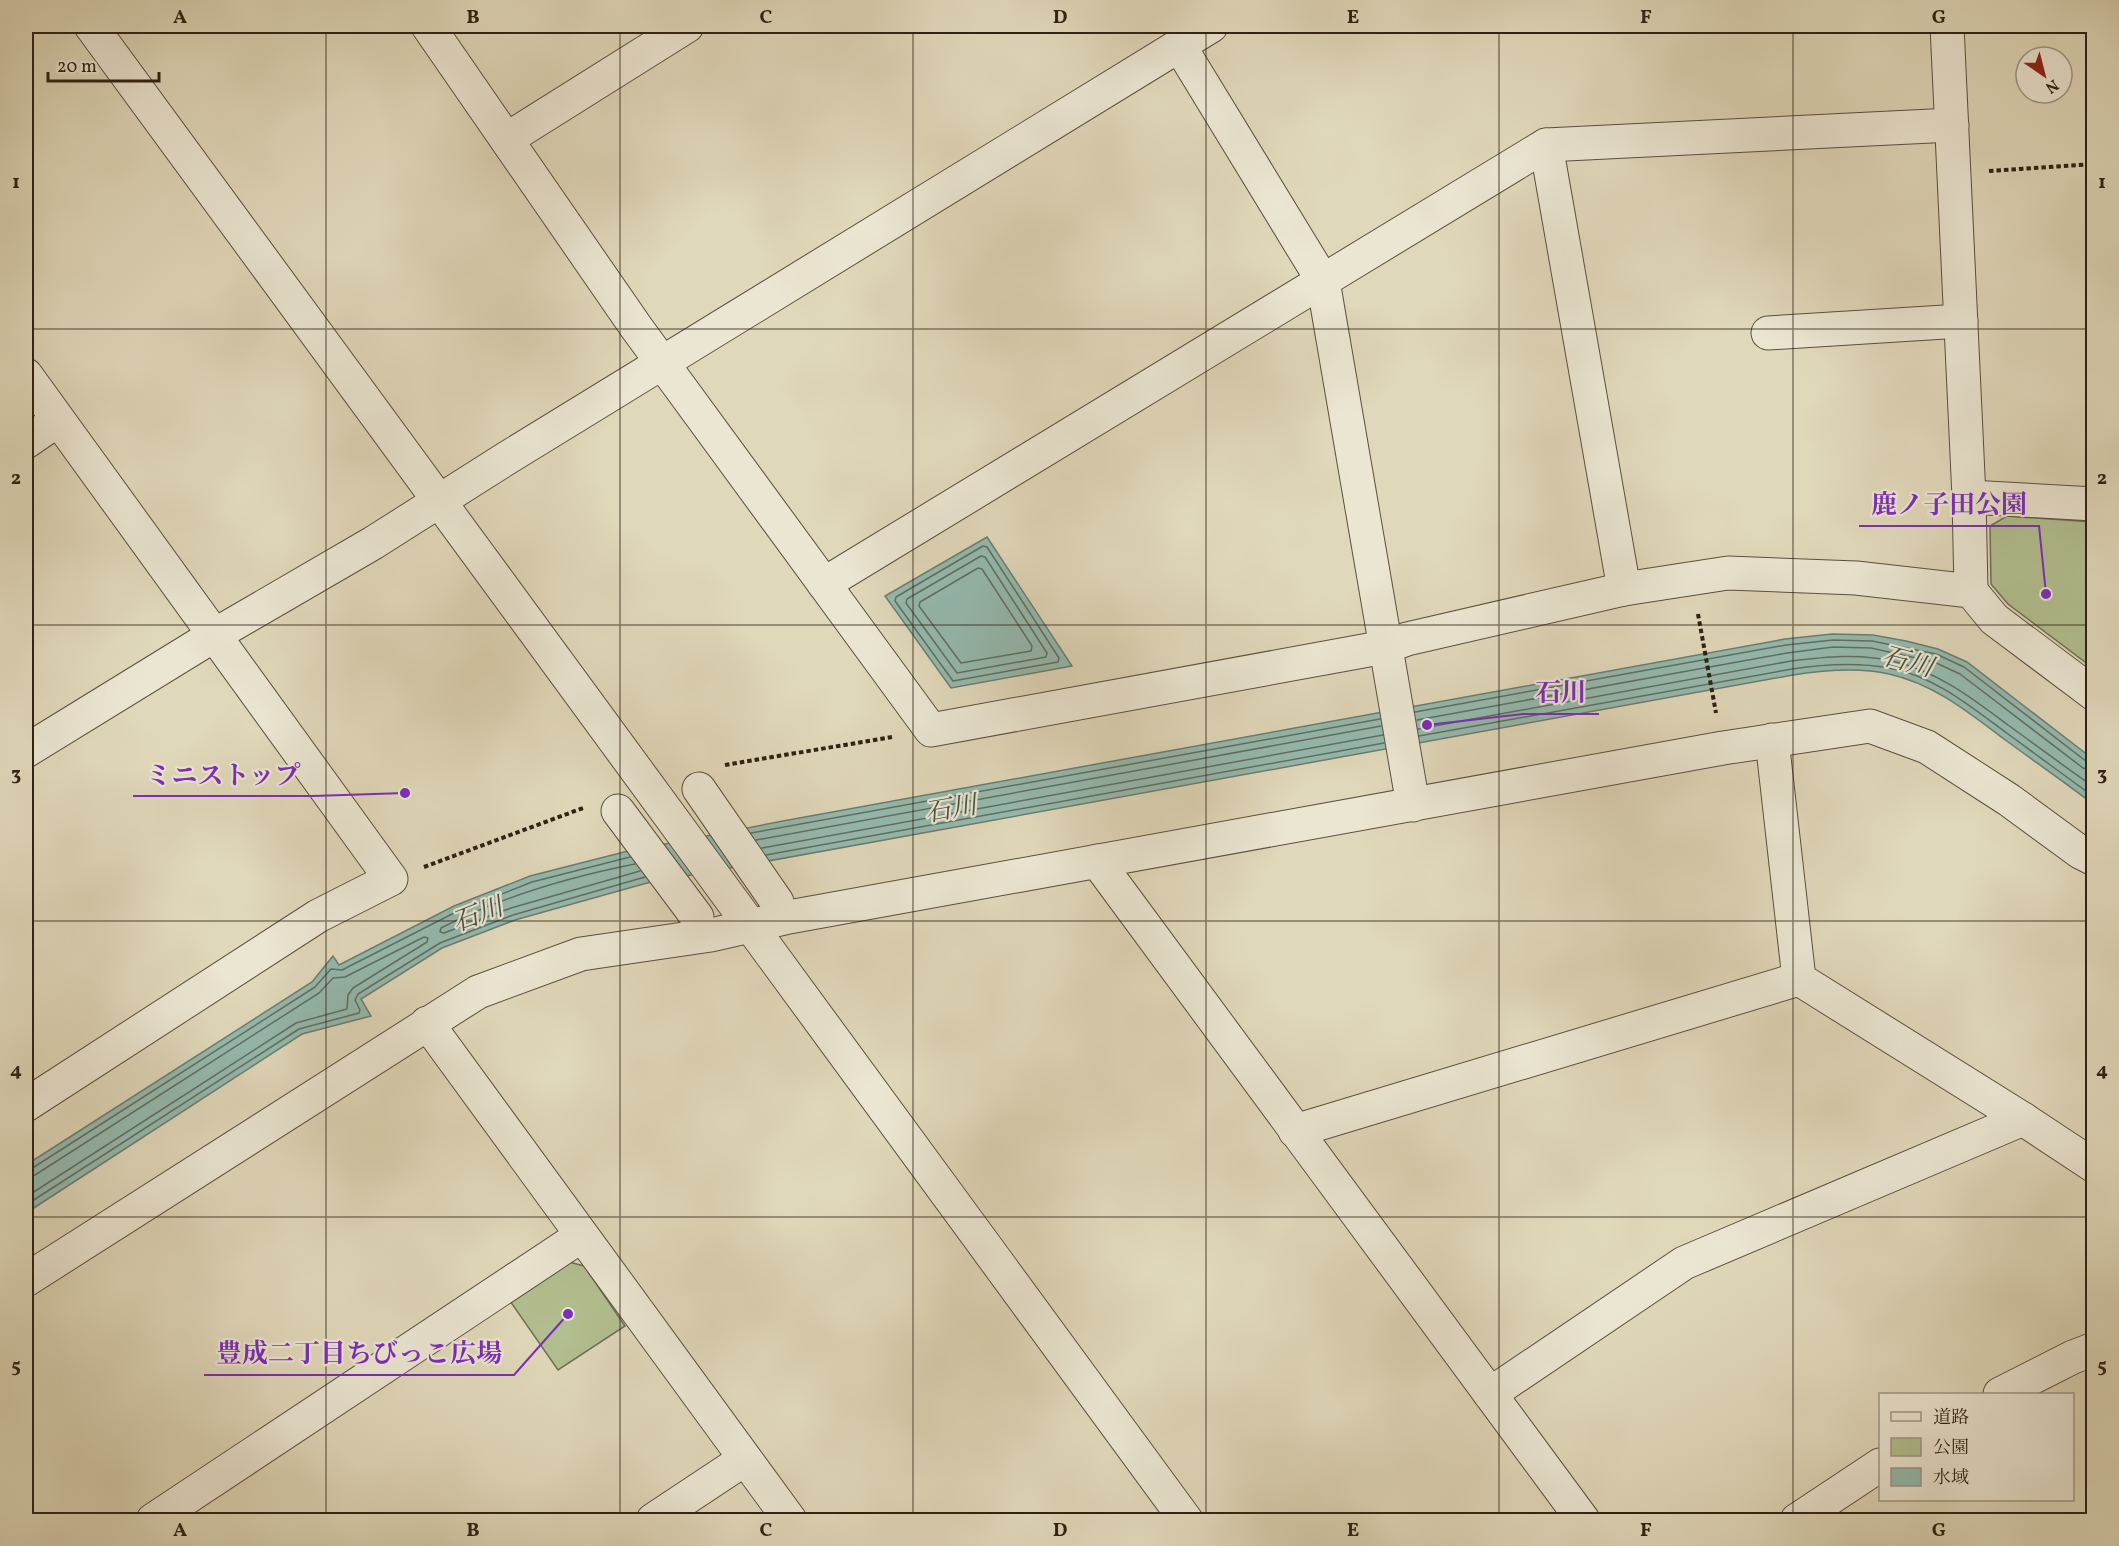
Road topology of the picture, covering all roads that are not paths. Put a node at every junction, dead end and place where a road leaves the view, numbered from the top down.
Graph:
1 (91, 26) edge
2 (428, 26) edge
3 (687, 26) edge
4 (1211, 26) edge
5 (1947, 26) edge
6 (654, 34) edge
7 (1179, 45) junction
8 (1952, 126) junction
9 (507, 139) junction
10 (1546, 145) junction
11 (1323, 281) junction
12 (1961, 321) junction
13 (1768, 333) dead end
14 (662, 362) junction
15 (26, 375) edge
16 (58, 420) junction
17 (26, 442) edge
18 (1969, 497) junction
19 (439, 500) junction
20 (2094, 504) edge
21 (824, 584) junction
22 (1624, 589) junction
23 (1971, 591) junction
24 (213, 636) junction
25 (1387, 655) junction
26 (2094, 694) edge
27 (1772, 740) junction
28 (26, 751) edge
29 (699, 789) dead end
30 (1413, 805) junction
31 (602, 809) road end
32 (2094, 859) edge
33 (1097, 861) junction
34 (777, 902) dead end
35 (697, 917) dead end
36 (751, 927) junction
37 (1799, 979) junction
38 (428, 1023) junction
39 (26, 1105) edge
40 (2023, 1119) junction
41 (1295, 1131) junction
42 (2094, 1166) edge
43 (581, 1236) junction
44 (26, 1280) edge
45 (2094, 1349) edge
46 (2004, 1393) edge
47 (1490, 1394) junction
48 (745, 1459) junction
49 (1879, 1467) edge
50 (153, 1521) edge
51 (653, 1521) edge
52 (790, 1521) edge
53 (1186, 1521) edge
54 (1583, 1521) edge
55 (1797, 1521) edge

1 - 19 street
2 - 9 street
3 - 6 street
4 - 7 street
5 - 8 street
6 - 9 street
7 - 11 street
7 - 14 street
8 - 10 street
8 - 12 street
9 - 14 street
10 - 11 street
10 - 22 street
11 - 21 street
11 - 25 street
12 - 13 street
12 - 18 street
14 - 19 street
14 - 21 street
15 - 16 street
16 - 17 street
16 - 24 street
18 - 20 street
18 - 23 street
19 - 24 street
19 - 36 street
21 - 25 street
22 - 23 street
22 - 25 street
23 - 26 street
24 - 28 street
24 - 39 street
25 - 30 street
27 - 30 street
27 - 32 street
27 - 37 street
29 - 34 street
30 - 33 street
31 - 35 street
33 - 36 street
33 - 41 street
36 - 38 street
36 - 53 street
37 - 40 street
37 - 41 street
38 - 43 street
38 - 44 street
40 - 42 street
40 - 47 street
41 - 47 street
43 - 48 street
43 - 50 street
45 - 46 street
47 - 54 street
48 - 51 street
48 - 52 street
49 - 55 street

